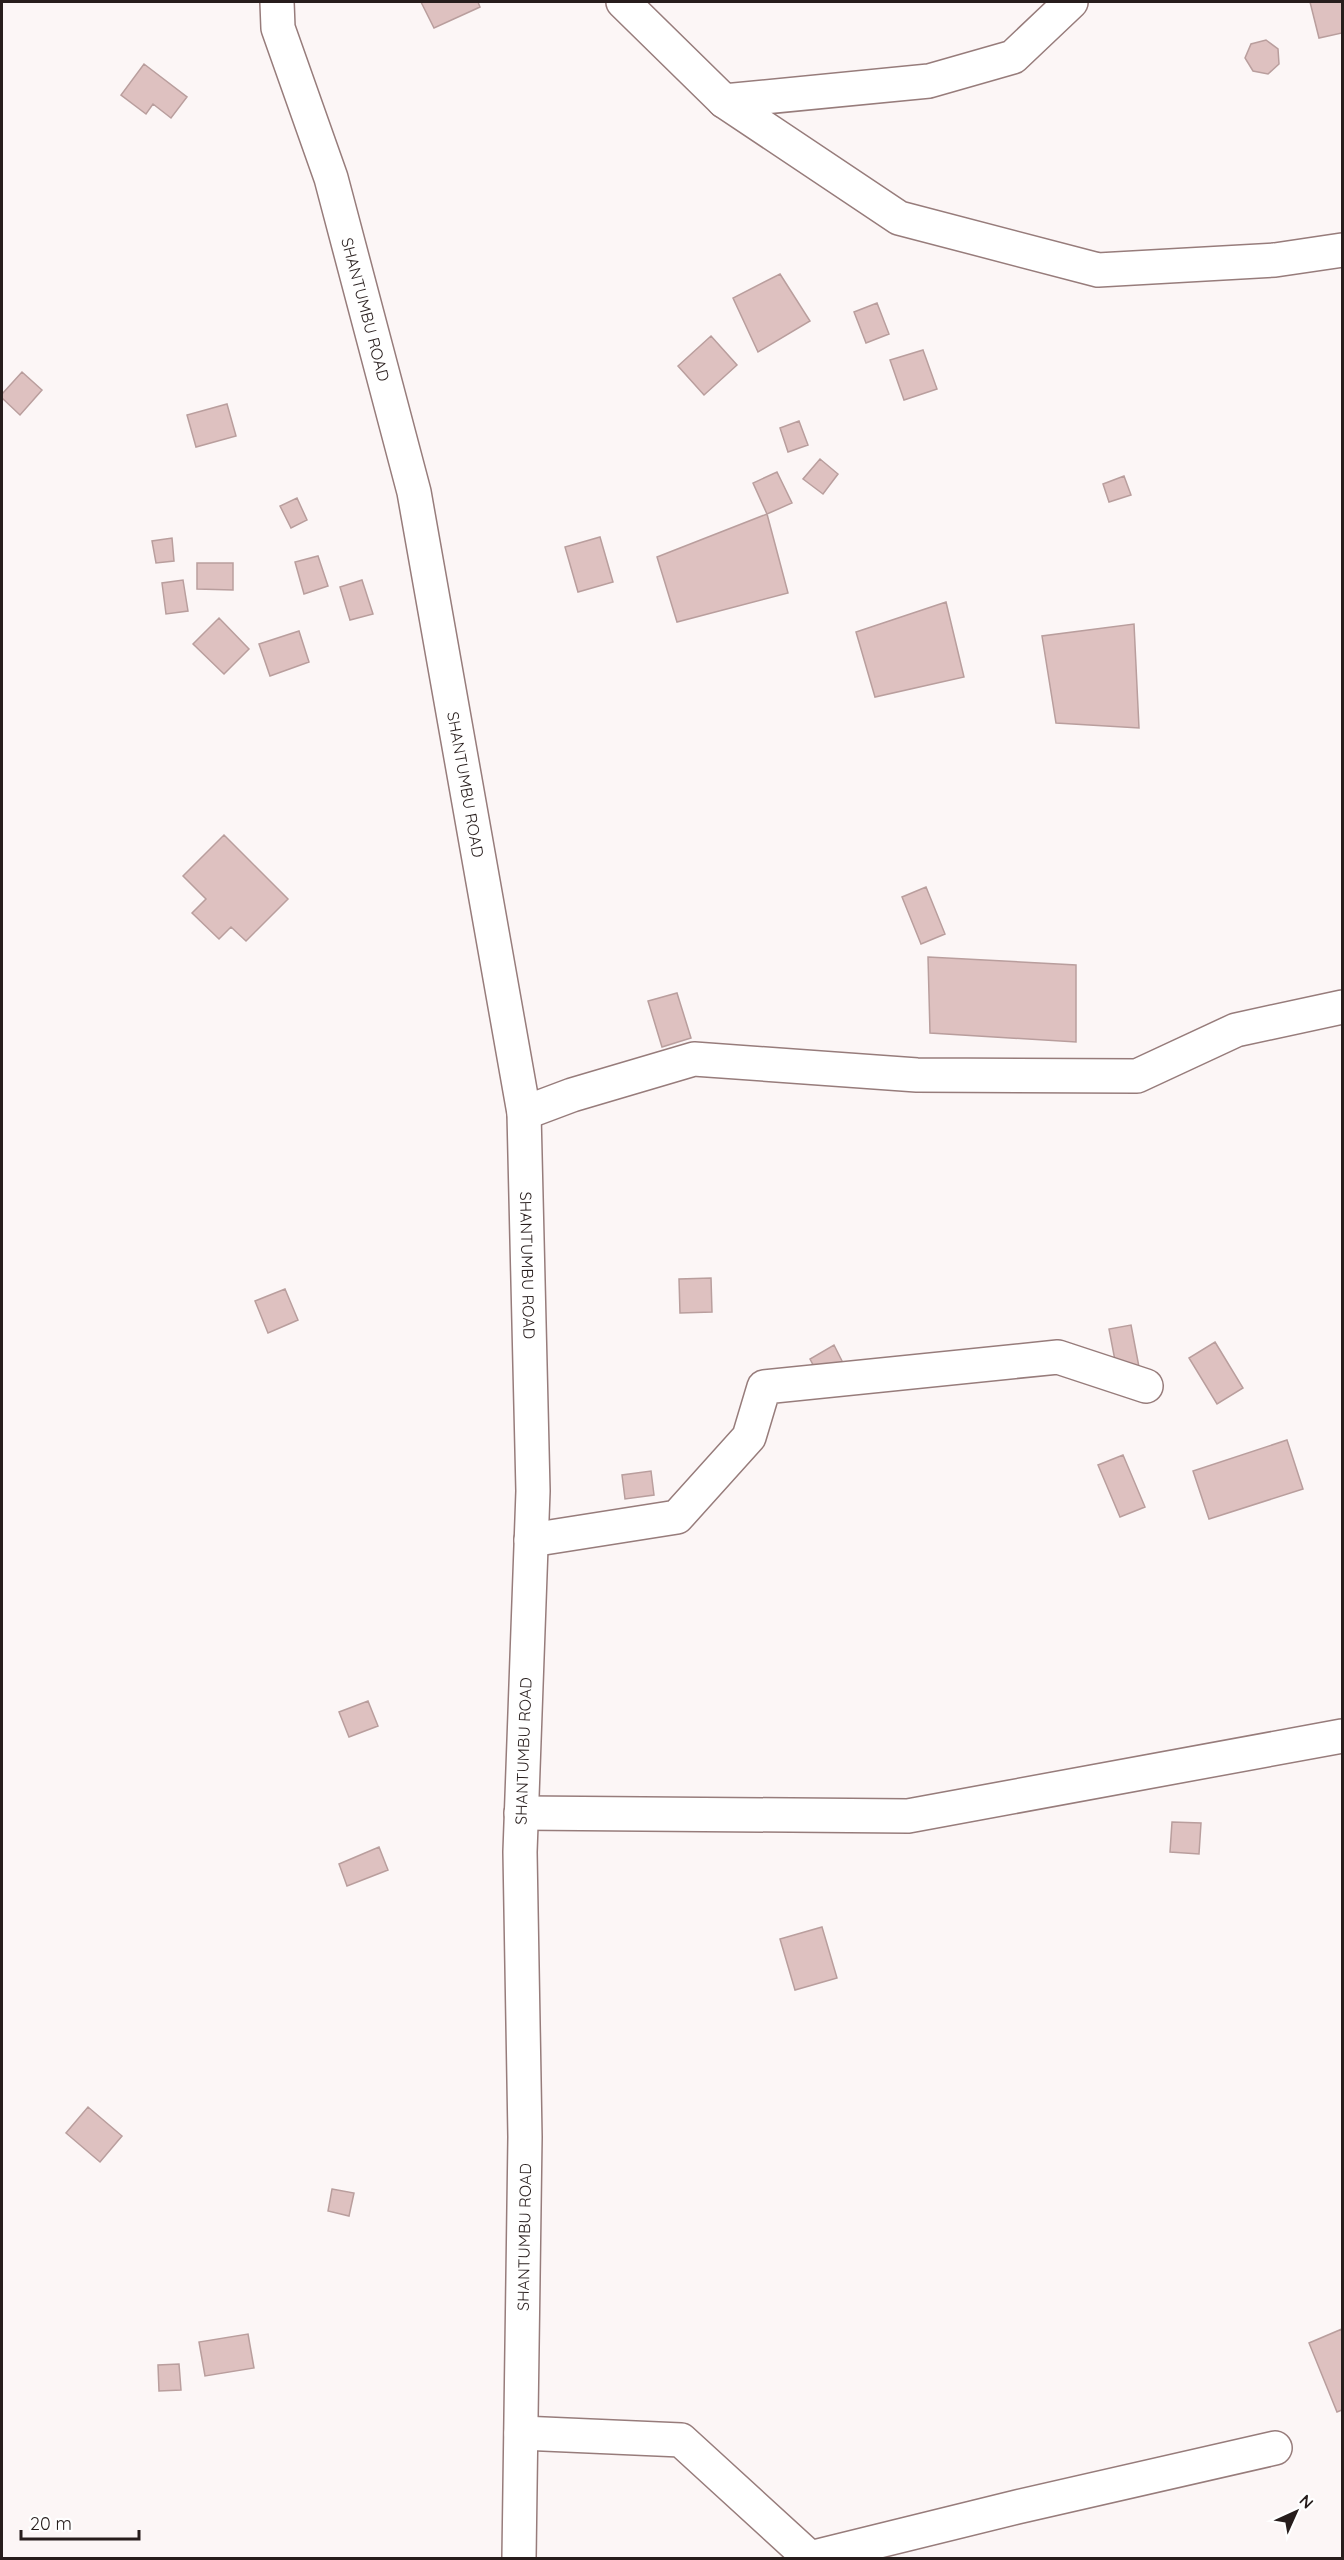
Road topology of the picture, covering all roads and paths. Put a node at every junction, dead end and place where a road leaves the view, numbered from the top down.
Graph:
1 (278, 2) edge
2 (623, 2) edge
3 (1071, 2) edge
4 (724, 101) junction
5 (1342, 250) edge
6 (1342, 1007) edge
7 (524, 1113) junction
8 (1146, 1386) dead end
9 (531, 1540) junction
10 (1342, 1736) edge
11 (521, 1814) junction
12 (521, 2433) junction
13 (1275, 2448) dead end
14 (519, 2559) edge

1 - 7 street, SHANTUMBU ROAD
2 - 4 street
3 - 4 street
4 - 5 street
6 - 7 street
7 - 9 street, SHANTUMBU ROAD
8 - 9 street
9 - 11 street, SHANTUMBU ROAD
10 - 11 street
11 - 12 street, SHANTUMBU ROAD
12 - 13 street
12 - 14 street, SHANTUMBU ROAD

